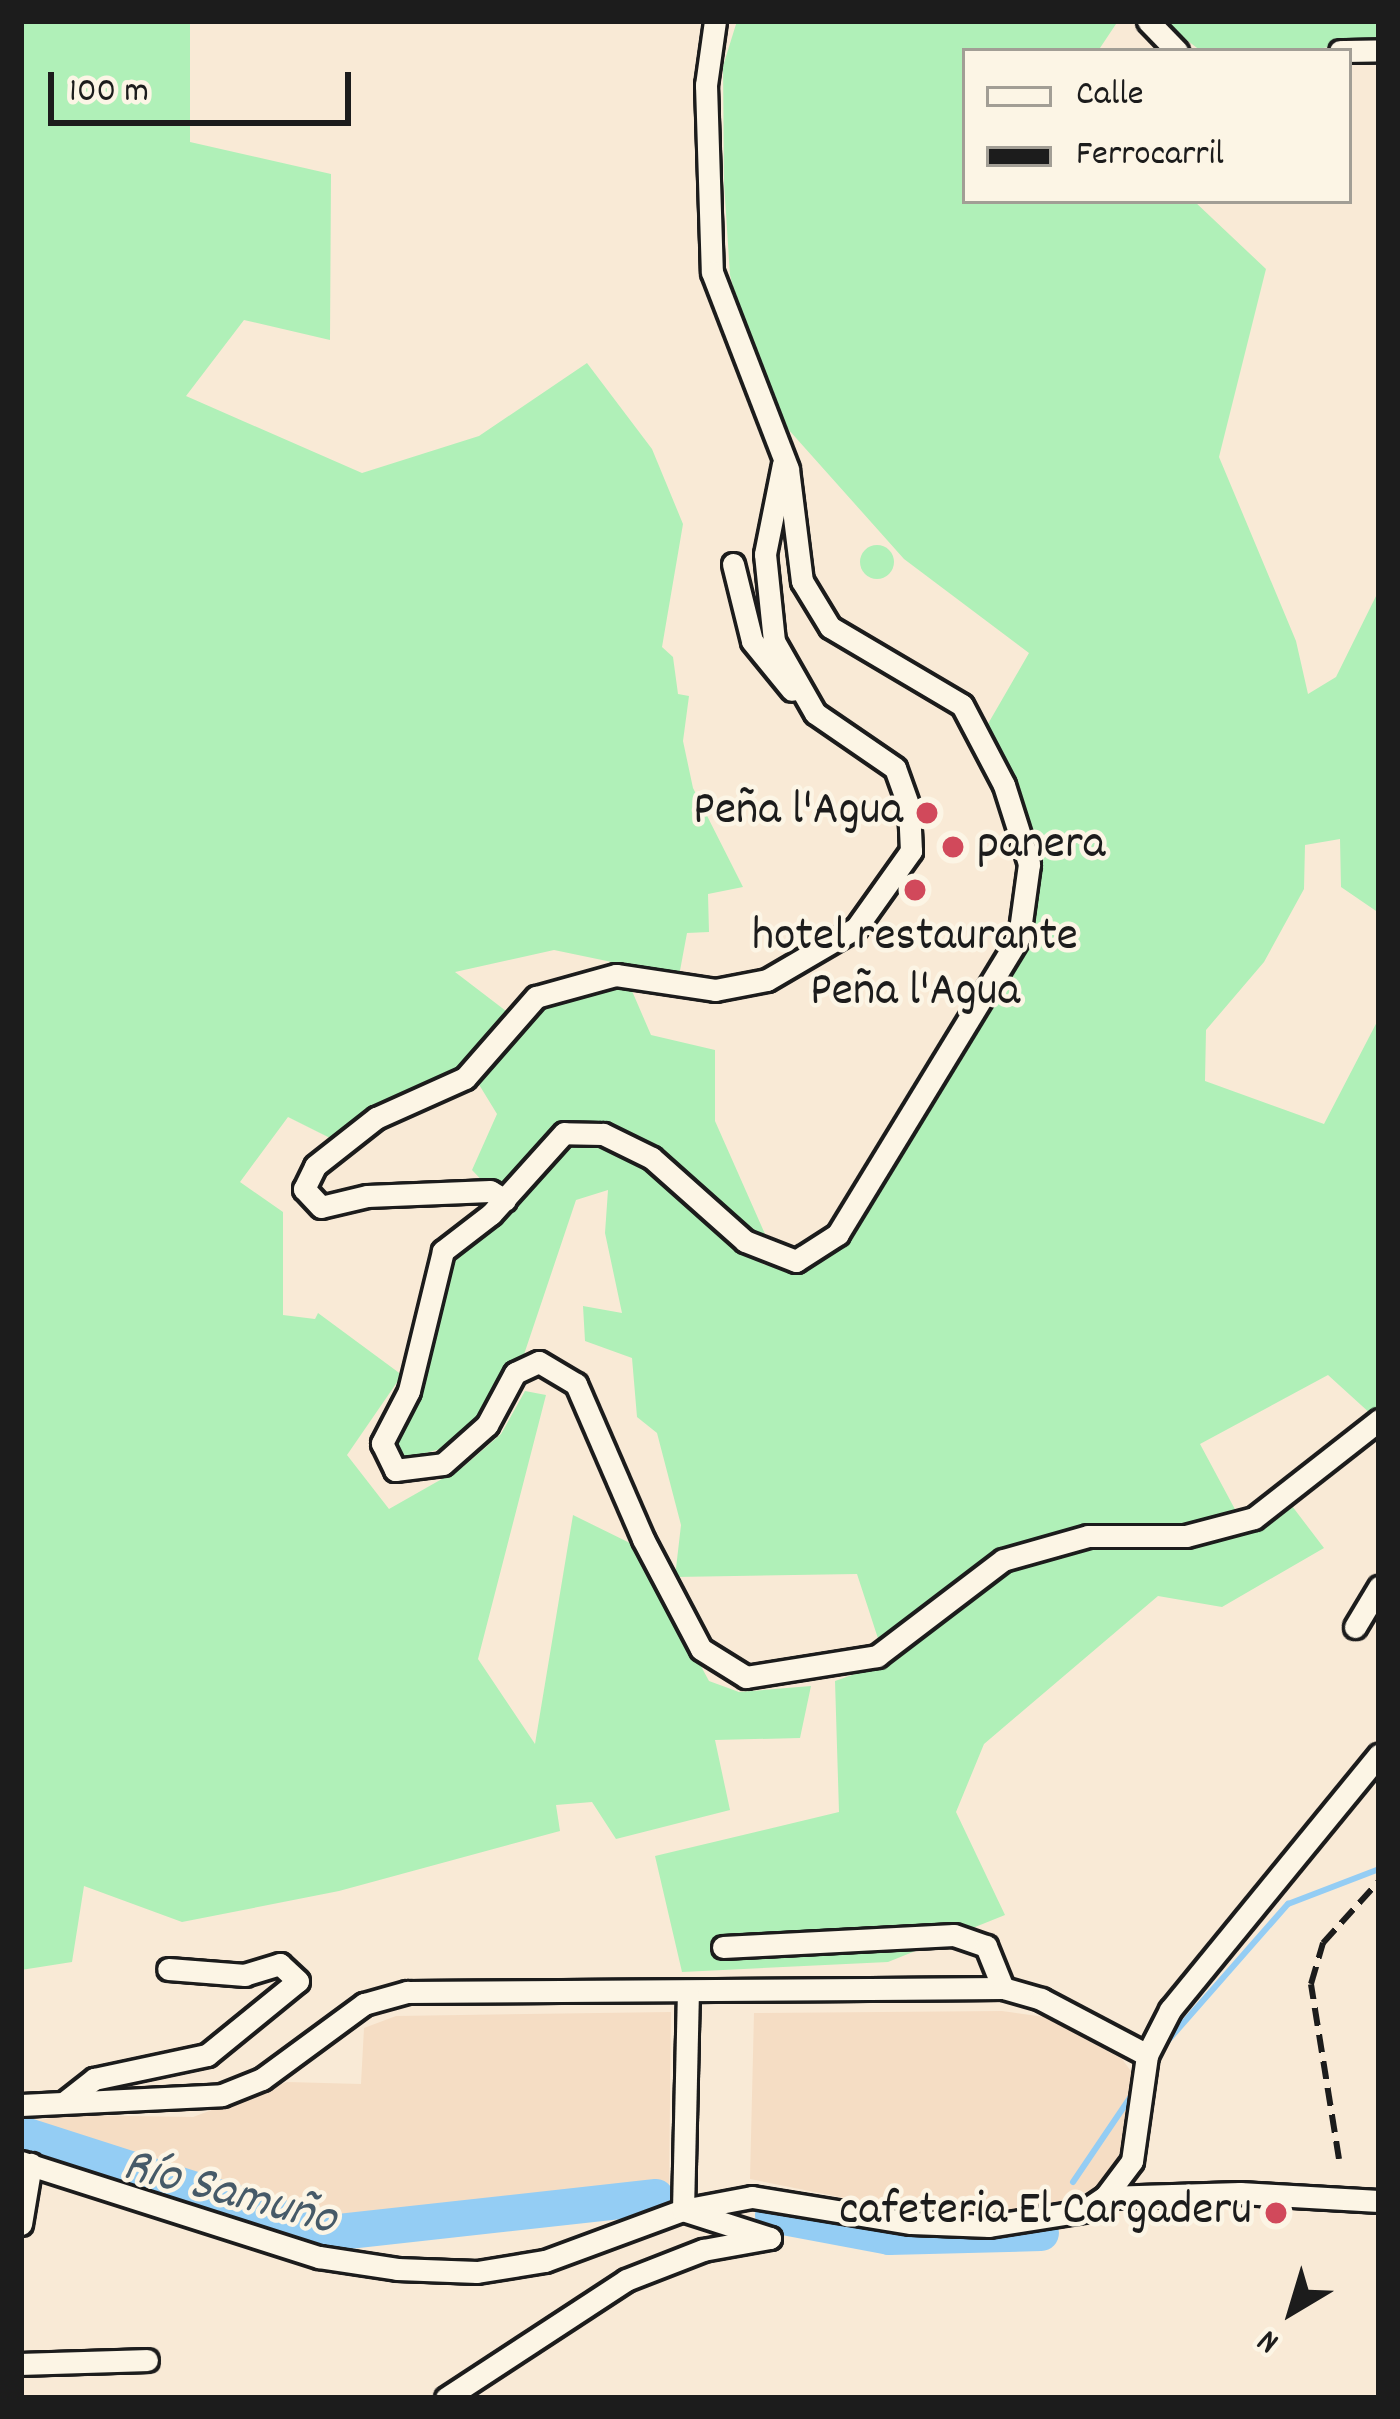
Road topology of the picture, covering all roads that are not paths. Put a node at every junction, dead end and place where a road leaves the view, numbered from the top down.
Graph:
1 (715, 21) edge
2 (1148, 21) edge
3 (1174, 48) edge
4 (784, 461) junction
5 (733, 564) dead end
6 (802, 698) junction
7 (505, 1199) junction
8 (1379, 1420) edge
9 (1379, 1587) edge
10 (1355, 1628) dead end
11 (1379, 1754) edge
12 (724, 1947) dead end
13 (168, 1970) dead end
14 (1003, 1988) junction
15 (688, 1992) junction
16 (1148, 2055) junction
17 (66, 2101) junction
18 (21, 2105) edge
19 (26, 2163) edge
20 (1105, 2198) junction
21 (1379, 2201) edge
22 (683, 2210) junction
23 (21, 2224) edge
24 (148, 2360) dead end
25 (21, 2364) edge
26 (446, 2398) edge

1 - 4 street
2 - 3 street
4 - 6 street
4 - 7 street
5 - 6 street
6 - 7 street
7 - 8 street
9 - 10 street
11 - 16 street
12 - 14 street
13 - 17 street
14 - 15 street
14 - 16 street
15 - 17 street
15 - 22 street
16 - 20 street
17 - 18 street
19 - 22 street
19 - 23 street
20 - 21 street
20 - 22 street
22 - 26 street
24 - 25 street

